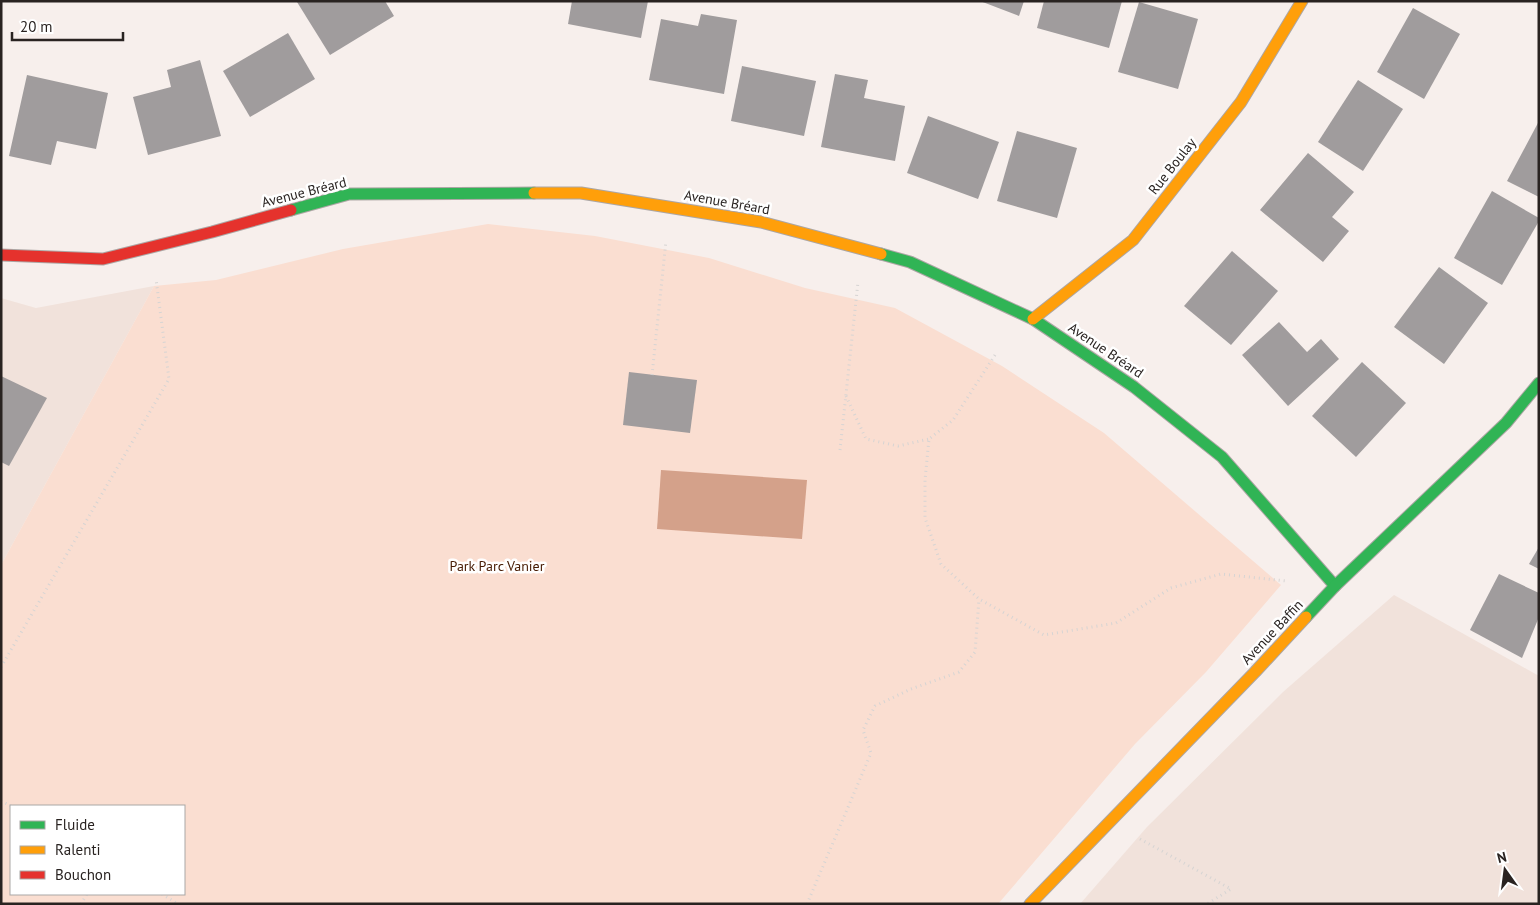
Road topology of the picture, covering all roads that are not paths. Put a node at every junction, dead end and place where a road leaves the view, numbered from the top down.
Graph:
1 (1302, 1) edge
2 (1, 255) edge
3 (1033, 319) junction
4 (1539, 383) edge
5 (1335, 586) junction
6 (1030, 904) edge

1 - 3 street, Rue Boulay
2 - 3 street, Avenue Bréard
3 - 5 street, Avenue Bréard
4 - 5 street, Avenue Baffin
5 - 6 street, Avenue Baffin

